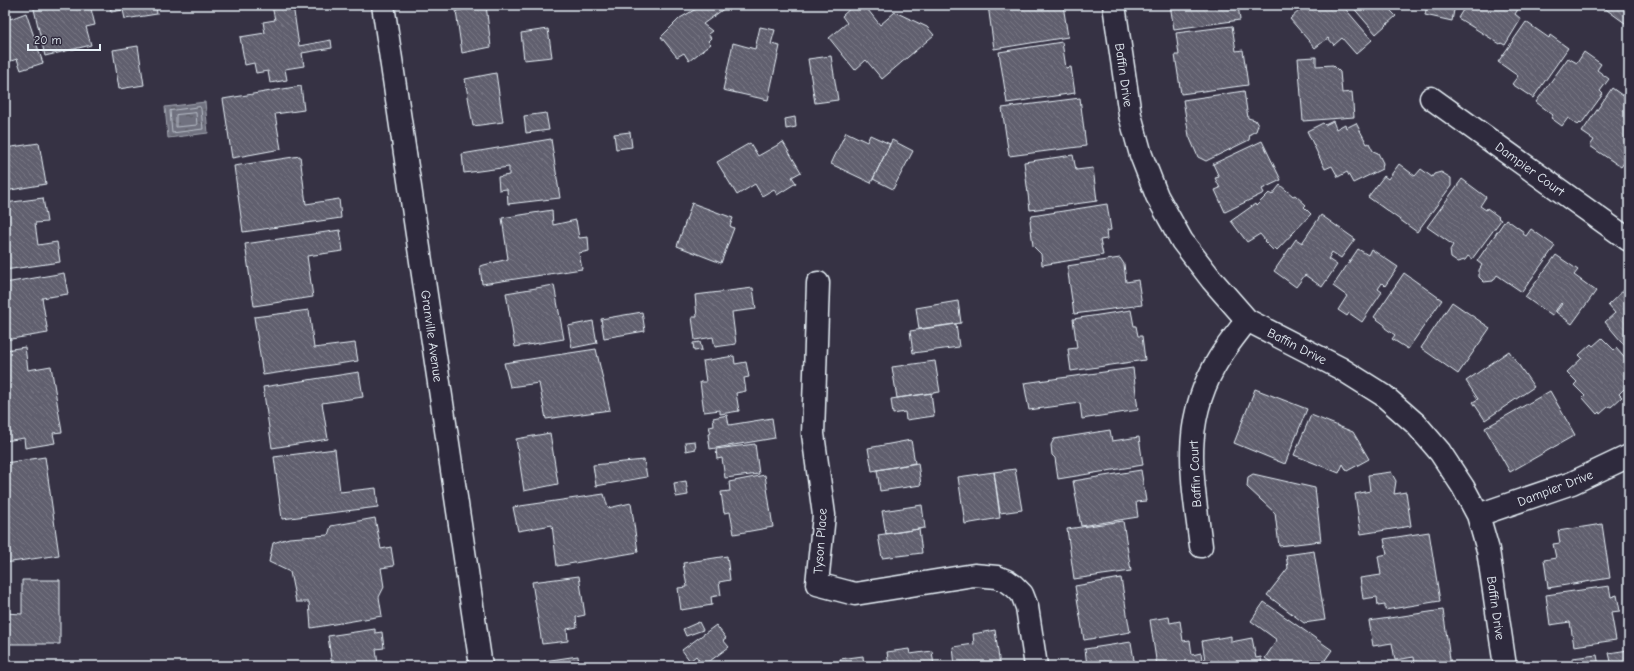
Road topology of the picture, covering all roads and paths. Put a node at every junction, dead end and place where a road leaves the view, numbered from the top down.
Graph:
1 (383, 5) edge
2 (1114, 5) edge
3 (1431, 98) dead end
4 (1629, 240) edge
5 (818, 283) dead end
6 (1248, 320) junction
7 (1629, 456) edge
8 (1478, 515) junction
9 (1201, 546) dead end
10 (482, 666) edge
11 (1036, 666) edge
12 (1505, 666) edge

1 - 10 street, Granville Avenue
2 - 6 street, Baffin Drive
3 - 4 street, Dampier Court
5 - 11 street, Tyson Place
6 - 8 street, Baffin Drive
6 - 9 street, Baffin Court
7 - 8 street, Dampier Drive
8 - 12 street, Baffin Drive

